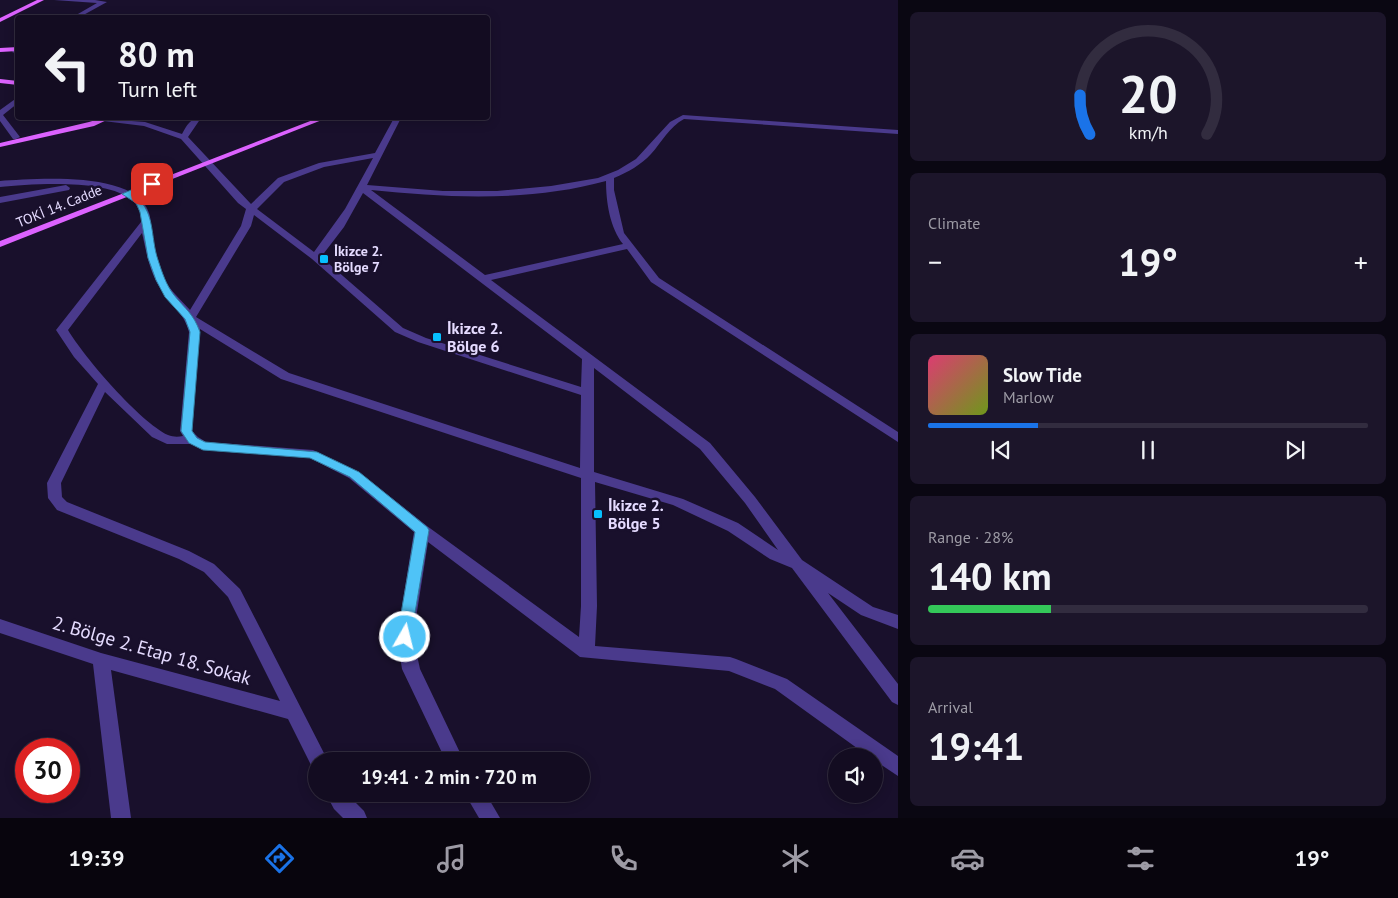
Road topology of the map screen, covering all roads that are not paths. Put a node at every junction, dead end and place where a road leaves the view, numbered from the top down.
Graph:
1 (34, 0) edge
2 (41, 0) edge
3 (57, 0) edge
4 (107, 1) edge
5 (79, 15) edge
6 (7, 16) joint
7 (0, 17) edge
8 (0, 51) edge
9 (15, 51) edge
10 (0, 83) edge
11 (15, 84) edge
12 (15, 102) edge
13 (0, 114) edge
14 (87, 120) edge
15 (99, 120) edge
16 (120, 120) edge
17 (196, 120) edge
18 (308, 120) edge
19 (318, 120) edge
20 (396, 120) edge
21 (898, 132) edge
22 (16, 137) junction
23 (184, 137) junction
24 (0, 141) edge
25 (0, 145) edge
26 (378, 155) junction
27 (206, 161) junction
28 (610, 177) junction
29 (0, 184) edge
30 (361, 187) junction
31 (119, 192) junction
32 (0, 200) edge
33 (251, 209) junction
34 (145, 223) junction
35 (0, 239) edge
36 (0, 244) edge
37 (629, 246) junction
38 (315, 257) junction
39 (483, 279) junction
40 (190, 318) junction
41 (588, 358) junction
42 (104, 383) junction
43 (586, 393) junction
44 (898, 438) edge
45 (193, 440) junction
46 (587, 475) junction
47 (422, 530) junction
48 (798, 564) junction
49 (898, 622) edge
50 (0, 626) edge
51 (586, 652) junction
52 (101, 660) junction
53 (898, 697) edge
54 (292, 712) junction
55 (314, 752) edge
56 (451, 752) edge
57 (898, 767) edge
58 (341, 802) edge
59 (480, 802) edge
60 (121, 818) edge
61 (357, 818) edge
62 (490, 818) edge

1 - 7 main road
2 - 6 main road
3 - 4 street
4 - 5 street
6 - 7 street
8 - 9 main road
10 - 11 main road
12 - 13 street
13 - 22 street
14 - 22 main road
15 - 25 main road
16 - 23 street
17 - 23 street
18 - 27 main road, TOKİ 14. Cadde
19 - 27 main road, TOKİ 14. Cadde
20 - 26 street
21 - 28 street
22 - 24 main road
23 - 27 street
26 - 30 street
26 - 33 street
27 - 31 main road, TOKİ 14. Cadde
27 - 33 street
28 - 30 street
28 - 37 street
29 - 31 street
30 - 38 street
30 - 39 street
31 - 32 street
31 - 34 street
31 - 35 main road, TOKİ 14. Cadde
31 - 36 main road, TOKİ 14. Cadde
33 - 38 street
33 - 40 street
34 - 40 street
34 - 42 street
37 - 39 street
37 - 44 street
38 - 43 street
39 - 41 street
40 - 45 street
40 - 46 street
41 - 43 street
41 - 48 street
42 - 45 street
42 - 54 street
43 - 46 street
45 - 47 street
46 - 48 street
46 - 51 street
47 - 51 street
47 - 56 street
48 - 49 street
48 - 53 street
50 - 52 street, 2. Bölge 2. Etap 18. Sokak
51 - 57 street
52 - 54 street, 2. Bölge 2. Etap 18. Sokak
52 - 60 street
54 - 55 street
58 - 61 street
59 - 62 street

